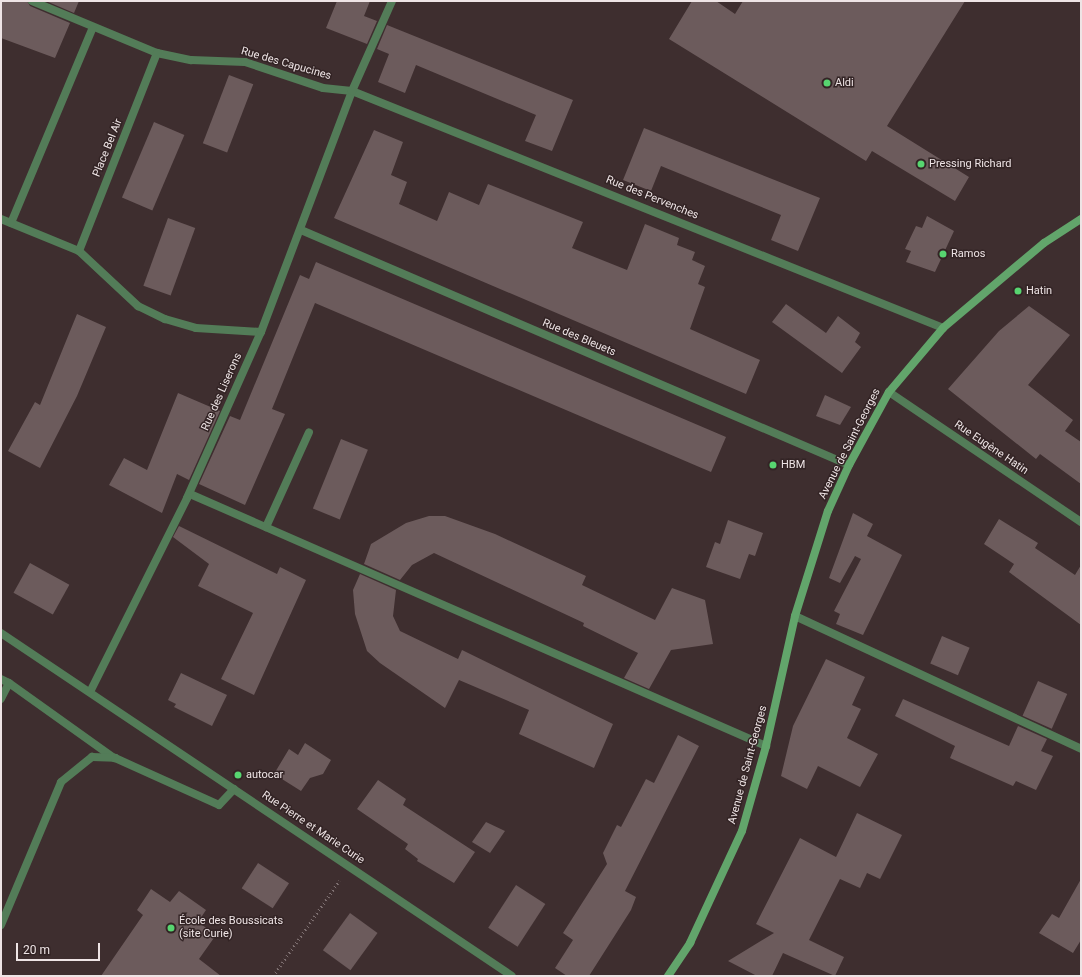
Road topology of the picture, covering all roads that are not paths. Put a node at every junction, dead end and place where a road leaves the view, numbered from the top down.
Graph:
1 (32, 1) edge
2 (392, 1) edge
3 (93, 27) junction
4 (158, 53) junction
5 (352, 92) junction
6 (1, 219) edge
7 (1081, 219) edge
8 (11, 223) junction
9 (301, 230) junction
10 (79, 251) junction
11 (944, 328) junction
12 (261, 332) junction
13 (889, 392) junction
14 (309, 432) dead end
15 (850, 465) junction
16 (190, 494) junction
17 (1081, 522) edge
18 (266, 527) junction
19 (795, 616) junction
20 (1, 633) edge
21 (1, 679) edge
22 (9, 683) junction
23 (90, 692) junction
24 (1, 699) edge
25 (766, 746) junction
26 (1081, 749) edge
27 (115, 758) junction
28 (234, 789) junction
29 (1, 925) edge
30 (512, 976) edge
31 (668, 976) edge

1 - 3 street, Rue des Capucines
2 - 5 street, Rue des Liserons
3 - 4 street, Rue des Capucines
3 - 8 street
4 - 5 street, Rue des Capucines
4 - 10 street, Place Bel Air
5 - 9 street, Rue des Liserons
5 - 11 street, Rue des Pervenches
6 - 8 street
7 - 11 main road, Avenue de Saint-Georges
8 - 10 street
9 - 12 street, Rue des Liserons
9 - 15 street, Rue des Bleuets
10 - 12 street
11 - 13 main road, Avenue de Saint-Georges
12 - 16 street, Rue des Liserons
13 - 15 main road, Avenue de Saint-Georges
13 - 17 street, Rue Eugène Hatin
14 - 18 street
15 - 19 main road, Avenue de Saint-Georges
16 - 18 street
16 - 23 street, Rue des Liserons
18 - 25 street
19 - 25 main road, Avenue de Saint-Georges
19 - 26 street
20 - 23 street, Rue Pierre et Marie Curie
21 - 22 street
22 - 24 street
22 - 27 street
23 - 28 street, Rue Pierre et Marie Curie
25 - 31 main road, Avenue de Saint-Georges
27 - 28 street
27 - 29 street
28 - 30 street, Rue Pierre et Marie Curie

